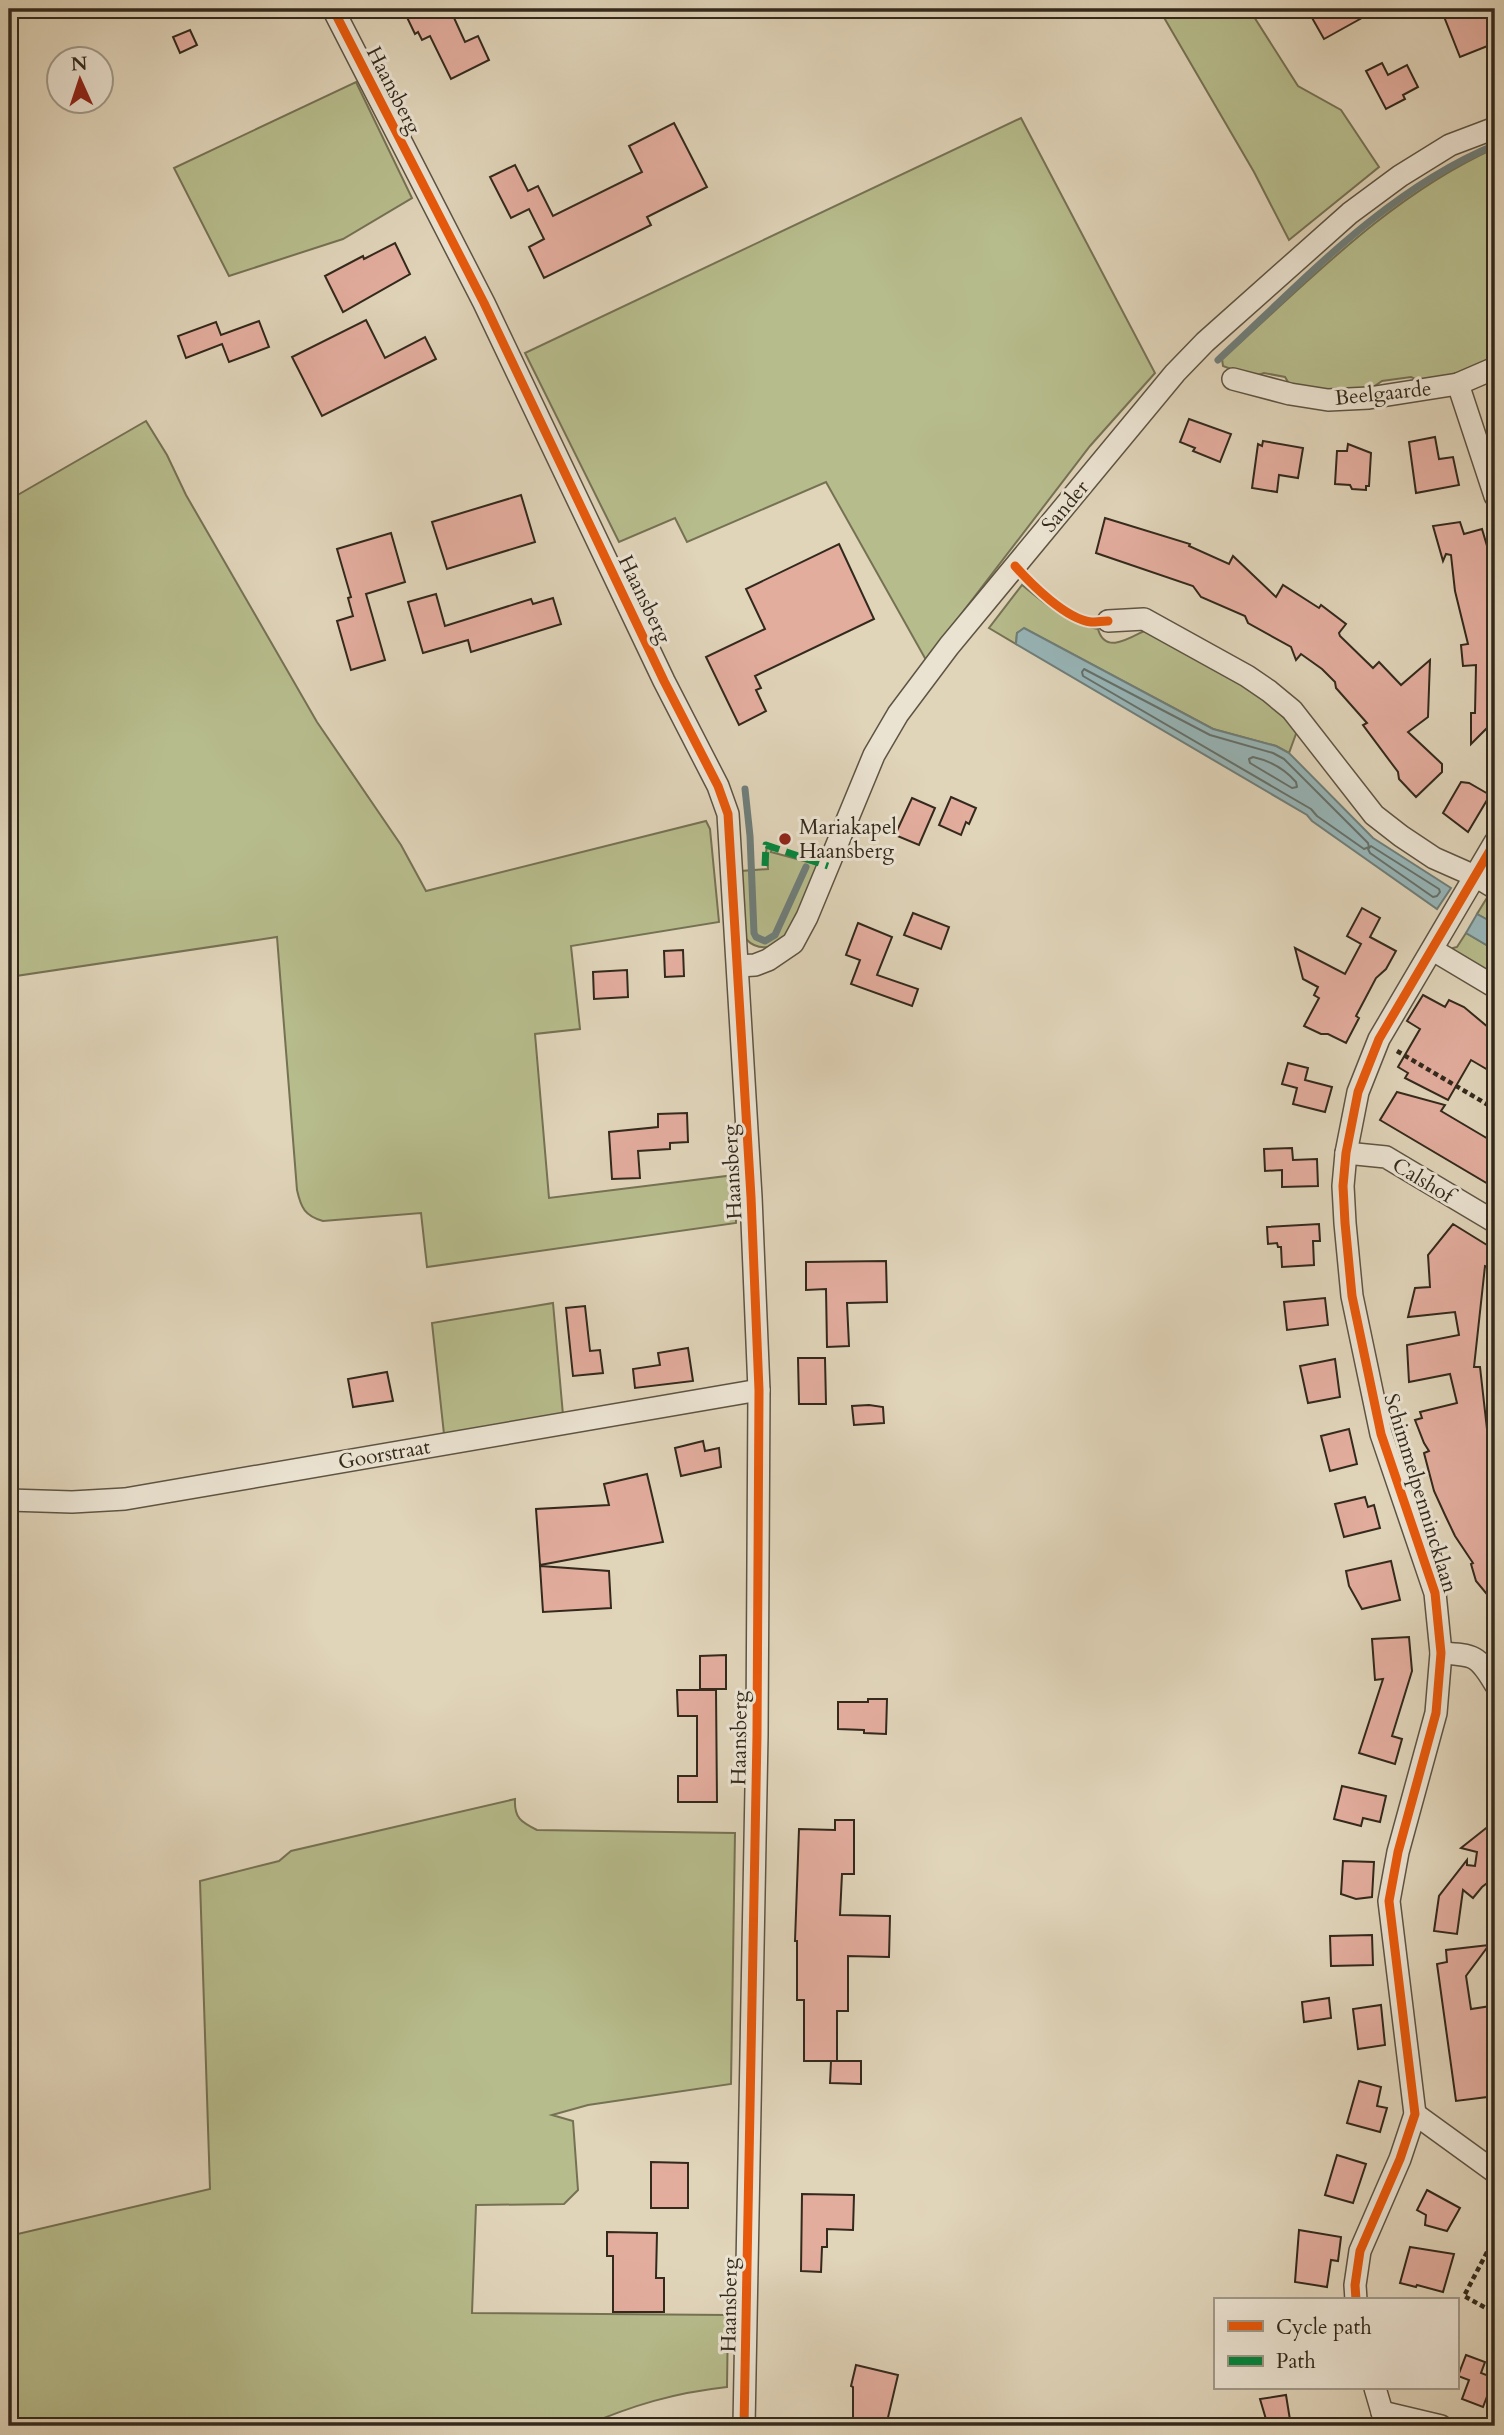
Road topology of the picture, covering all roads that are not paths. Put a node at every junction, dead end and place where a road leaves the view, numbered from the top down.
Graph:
1 (332, 9) edge
2 (1495, 128) edge
3 (1495, 368) edge
4 (1233, 379) dead end
5 (1458, 384) junction
6 (1495, 496) edge
7 (1108, 621) dead end
8 (1495, 842) edge
9 (1486, 882) edge
10 (1433, 950) junction
11 (738, 966) junction
12 (1495, 987) edge
13 (1346, 1153) junction
14 (1495, 1222) edge
15 (759, 1390) junction
16 (9, 1500) edge
17 (1441, 1653) junction
18 (1495, 1684) edge
19 (1415, 2113) junction
20 (1495, 2172) edge
21 (1356, 2298) edge
22 (1376, 2390) edge
23 (1384, 2419) edge
24 (744, 2426) edge
25 (1441, 2426) edge

1 - 11 street, Haansberg
2 - 11 street, Sander
3 - 5 street, Beelgaarde
4 - 5 street, Beelgaarde
5 - 6 street
7 - 9 street
8 - 9 street, Schimmelpennincklaan
9 - 10 street, Schimmelpennincklaan
10 - 12 street
10 - 13 street, Schimmelpennincklaan
11 - 15 street, Haansberg
13 - 14 street, Calshof
13 - 17 street, Schimmelpennincklaan
15 - 16 street, Goorstraat
15 - 24 street, Haansberg
17 - 18 street
17 - 19 street, Schimmelpennincklaan
19 - 20 street
19 - 21 street, Schimmelpennincklaan
22 - 23 street
23 - 25 street

